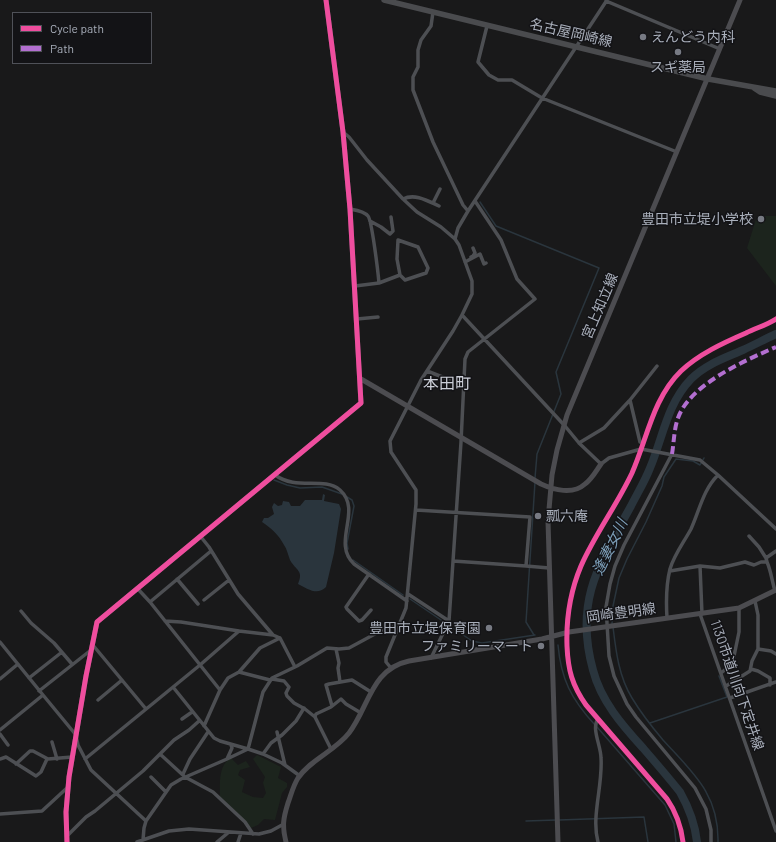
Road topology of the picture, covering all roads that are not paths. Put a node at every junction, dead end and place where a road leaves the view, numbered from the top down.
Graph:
1 (326, 0) edge
2 (384, 0) edge
3 (740, 0) edge
4 (606, 1) edge
5 (433, 12) junction
6 (487, 26) junction
7 (576, 47) junction
8 (720, 49) junction
9 (708, 79) junction
10 (754, 88) junction
11 (776, 92) edge
12 (776, 96) edge
13 (542, 98) junction
14 (343, 132) junction
15 (677, 152) junction
16 (440, 189) dead end
17 (403, 199) junction
18 (475, 201) junction
19 (433, 203) junction
20 (439, 206) dead end
21 (350, 209) junction
22 (468, 211) junction
23 (391, 217) dead end
24 (370, 221) junction
25 (455, 239) junction
26 (473, 248) dead end
27 (465, 261) junction
28 (486, 262) dead end
29 (400, 275) junction
30 (379, 283) junction
31 (355, 286) junction
32 (462, 315) junction
33 (378, 317) dead end
34 (357, 319) junction
35 (776, 319) edge
36 (484, 339) junction
37 (657, 366) dead end
38 (427, 371) junction
39 (361, 379) junction
40 (463, 385) junction
41 (630, 400) junction
42 (407, 406) junction
43 (565, 426) junction
44 (461, 437) junction
45 (643, 442) junction
46 (579, 443) junction
47 (642, 450) junction
48 (671, 454) junction
49 (601, 464) junction
50 (718, 474) junction
51 (276, 475) junction
52 (551, 489) junction
53 (416, 510) junction
54 (456, 514) junction
55 (776, 529) edge
56 (749, 536) dead end
57 (201, 537) junction
58 (211, 551) junction
59 (776, 551) edge
60 (767, 560) junction
61 (453, 561) junction
62 (526, 566) junction
63 (700, 566) junction
64 (549, 568) junction
65 (670, 571) junction
66 (369, 574) junction
67 (177, 579) junction
68 (229, 580) junction
69 (137, 588) junction
70 (775, 591) edge
71 (408, 594) junction
72 (204, 600) dead end
73 (407, 601) junction
74 (150, 602) junction
75 (755, 602) junction
76 (198, 604) dead end
77 (740, 608) junction
78 (371, 610) dead end
79 (21, 611) dead end
80 (701, 614) junction
81 (667, 618) junction
82 (165, 621) junction
83 (448, 622) junction
84 (400, 626) junction
85 (608, 626) junction
86 (239, 631) junction
87 (568, 633) junction
88 (273, 635) junction
89 (551, 637) junction
90 (280, 638) junction
91 (0, 642) edge
92 (92, 644) junction
93 (336, 649) junction
94 (758, 649) junction
95 (91, 650) junction
96 (62, 652) junction
97 (776, 654) edge
98 (431, 658) junction
99 (18, 664) junction
100 (72, 664) junction
101 (200, 665) junction
102 (295, 667) junction
103 (391, 668) junction
104 (751, 670) junction
105 (239, 672) junction
106 (722, 673) junction
107 (29, 678) junction
108 (0, 679) edge
109 (271, 679) junction
110 (122, 680) junction
111 (340, 682) junction
112 (776, 682) edge
113 (770, 685) junction
114 (726, 686) junction
115 (173, 687) junction
116 (220, 690) junction
117 (39, 691) junction
118 (371, 692) junction
119 (43, 695) junction
120 (730, 698) junction
121 (98, 700) dead end
122 (332, 706) junction
123 (304, 708) junction
124 (146, 709) junction
125 (192, 712) junction
126 (361, 713) junction
127 (315, 717) junction
128 (182, 718) dead end
129 (199, 721) junction
130 (597, 721) junction
131 (204, 726) junction
132 (0, 730) edge
133 (208, 732) junction
134 (277, 732) dead end
135 (0, 734) edge
136 (76, 735) junction
137 (279, 738) junction
138 (52, 742) dead end
139 (8, 745) dead end
140 (231, 745) junction
141 (248, 749) junction
142 (331, 749) junction
143 (160, 754) junction
144 (263, 754) junction
145 (72, 757) junction
146 (0, 759) edge
147 (47, 759) junction
148 (57, 759) junction
149 (85, 759) junction
150 (227, 759) junction
151 (16, 764) junction
152 (285, 766) junction
153 (184, 776) junction
154 (300, 776) junction
155 (151, 777) dead end
156 (68, 787) junction
157 (166, 792) junction
158 (116, 793) junction
159 (0, 814) edge
160 (146, 821) junction
161 (282, 825) junction
162 (776, 831) edge
163 (229, 832) junction
164 (241, 833) junction
165 (253, 834) junction
166 (67, 839) edge
167 (143, 840) junction
168 (137, 842) edge
169 (217, 842) edge
170 (238, 842) edge
171 (286, 842) edge
172 (558, 842) edge
173 (598, 842) edge
174 (683, 842) edge
175 (711, 842) edge

1 - 14 street
2 - 5 main road, 名古屋岡崎線
3 - 8 street, 宮上知立線
4 - 7 street
4 - 8 street
5 - 6 main road, 名古屋岡崎線
5 - 22 street
6 - 7 main road, 名古屋岡崎線
6 - 13 street
7 - 9 main road, 名古屋岡崎線
7 - 13 street
8 - 9 street, 宮上知立線
9 - 10 main road, 名古屋岡崎線
9 - 15 street, 宮上知立線
10 - 11 main road, 名古屋岡崎線
10 - 12 main road, 名古屋岡崎線
13 - 15 street
13 - 18 street
14 - 17 street
14 - 21 street
15 - 43 street, 宮上知立線
16 - 19 street
17 - 19 street
17 - 25 street
18 - 22 street
18 - 36 street
19 - 20 street
21 - 24 street
21 - 31 street
22 - 25 street
23 - 24 street
24 - 30 street
25 - 27 street
26 - 27 street
27 - 28 street
27 - 32 street
29 - 29 street
29 - 30 street
30 - 31 street
31 - 34 street
32 - 36 street
32 - 38 street
33 - 34 street
34 - 39 street
35 - 45 street
36 - 40 street
36 - 43 street
37 - 41 street
38 - 40 street
38 - 42 street
39 - 42 street
39 - 51 street
40 - 44 street
41 - 45 street
41 - 46 street
42 - 44 street
42 - 53 street
43 - 46 street
43 - 52 street, 宮上知立線
44 - 52 street
44 - 54 street
45 - 47 street
46 - 49 street
47 - 48 street
47 - 49 street
47 - 87 street
48 - 50 street
48 - 85 street
49 - 52 street
50 - 55 street
50 - 65 street
51 - 57 street
51 - 66 street
52 - 64 street, 宮上知立線
53 - 54 street
53 - 71 street
54 - 61 street
54 - 62 street
56 - 60 street
57 - 58 street
57 - 69 street
58 - 67 street
58 - 68 street
59 - 60 street
60 - 63 street
60 - 70 street
61 - 62 street
61 - 83 street
62 - 64 street
63 - 65 street
63 - 80 street, 1130市道川向下定井線
64 - 89 street, 宮上知立線
65 - 81 street
66 - 73 street
66 - 78 street
67 - 74 street
67 - 76 street
68 - 72 street
68 - 88 street
69 - 74 street
69 - 92 street
70 - 75 street, 岡崎豊明線
71 - 73 street
71 - 83 street
73 - 84 street
74 - 82 street
75 - 77 street, 岡崎豊明線
75 - 94 street
77 - 80 street, 岡崎豊明線
77 - 106 street
79 - 96 street
80 - 81 street, 岡崎豊明線
80 - 106 street, 1130市道川向下定井線
81 - 85 street, 岡崎豊明線
82 - 86 street
82 - 101 street
83 - 98 street
84 - 93 street
84 - 103 street
85 - 87 street, 岡崎豊明線
85 - 175 street
86 - 88 street
86 - 101 street
87 - 89 street, 岡崎豊明線
87 - 130 street
88 - 90 street
89 - 98 street, 岡崎豊明線
89 - 172 street
90 - 102 street
90 - 105 street
91 - 99 street
92 - 95 street
92 - 110 street
93 - 102 street
93 - 111 street
94 - 97 street
94 - 104 street
95 - 100 street
95 - 136 street
96 - 100 street
96 - 107 street
98 - 103 street, 岡崎豊明線
99 - 107 street
99 - 108 street
100 - 117 street
101 - 115 street
101 - 116 street
102 - 109 street
103 - 118 street
104 - 113 street
104 - 114 street
105 - 109 street
105 - 116 street
106 - 114 street, 1130市道川向下定井線
107 - 117 street
109 - 123 street
109 - 141 street
110 - 121 street
110 - 124 street
111 - 118 street
111 - 122 street
112 - 113 street
113 - 120 street
114 - 120 street, 1130市道川向下定井線
115 - 124 street
115 - 125 street
116 - 131 street
117 - 119 street
118 - 126 street
119 - 132 street
119 - 136 street
120 - 162 street, 1130市道川向下定井線
122 - 126 street
122 - 127 street
123 - 127 street
123 - 137 street
124 - 149 street
125 - 128 street
125 - 129 street
126 - 142 street
127 - 142 street
129 - 131 street
129 - 143 street
130 - 173 street
130 - 174 street
131 - 133 street
133 - 140 street
133 - 153 street
134 - 137 street
135 - 139 street
136 - 145 street
136 - 149 street
137 - 144 street
137 - 152 street
138 - 148 street
140 - 141 street
140 - 150 street
141 - 144 street
141 - 150 street
142 - 154 street
143 - 153 street
143 - 158 street
144 - 152 street
145 - 148 street
145 - 156 street
146 - 151 street
147 - 148 street
147 - 151 street
147 - 151 street
149 - 158 street
150 - 153 street
152 - 154 street
153 - 157 street
153 - 165 street
154 - 161 street
155 - 157 street
156 - 159 street
156 - 166 street
157 - 160 street
158 - 160 street
158 - 166 street
160 - 167 street
161 - 165 street
161 - 171 street
163 - 164 street
163 - 167 street
163 - 169 street
164 - 165 street
164 - 170 street
167 - 168 street

